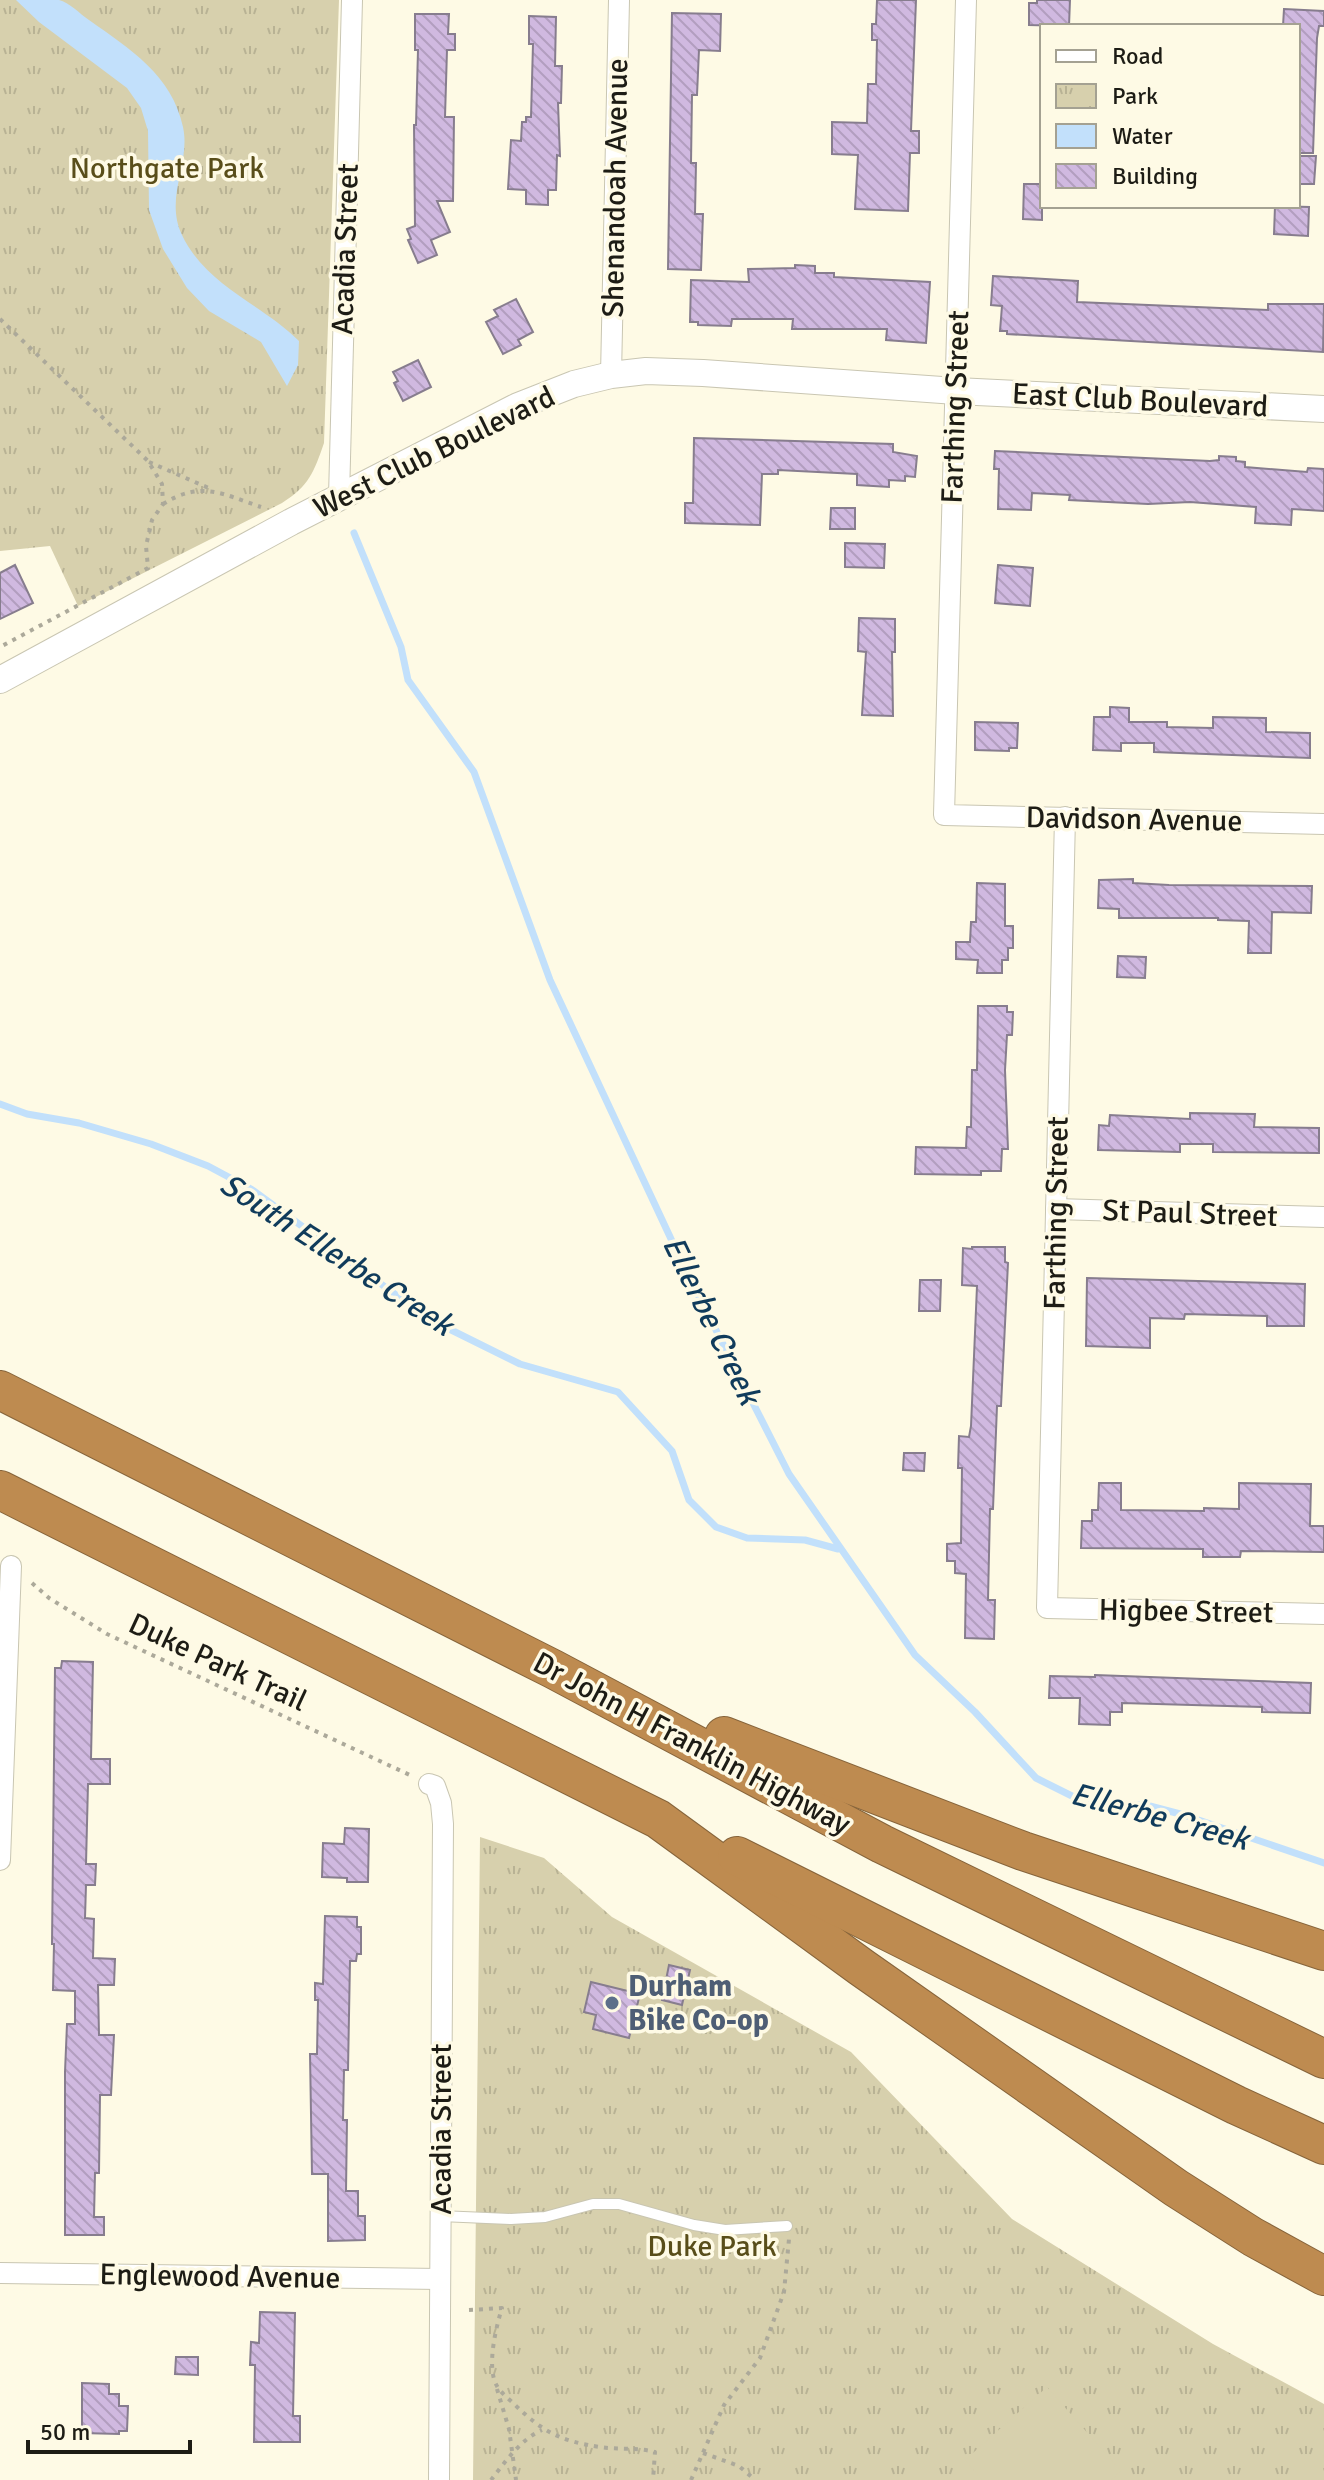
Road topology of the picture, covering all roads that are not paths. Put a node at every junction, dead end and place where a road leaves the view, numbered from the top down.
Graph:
1 (352, 0) edge
2 (619, 0) edge
3 (966, 0) edge
4 (611, 375) junction
5 (956, 391) junction
6 (1324, 409) edge
7 (339, 497) junction
8 (0, 680) edge
9 (944, 815) joint
10 (1065, 817) junction
11 (1324, 824) edge
12 (1056, 1209) junction
13 (1324, 1217) edge
14 (0, 1390) edge
15 (0, 1490) edge
16 (11, 1566) road end
17 (1047, 1608) joint
18 (1324, 1614) edge
19 (553, 1669) junction
20 (429, 1784) road end
21 (658, 1819) junction
22 (0, 1860) edge
23 (1324, 1951) edge
24 (1324, 2059) edge
25 (1324, 2145) edge
26 (440, 2216) junction
27 (787, 2226) road end
28 (0, 2273) edge
29 (1324, 2276) edge
30 (440, 2279) junction
31 (439, 2480) edge

1 - 7 street, Acadia Street
2 - 4 street, Shenandoah Avenue
3 - 5 street, Farthing Street
4 - 5 street, West Club Boulevard
4 - 7 street, West Club Boulevard
5 - 6 street, East Club Boulevard
5 - 9 street, Farthing Street
7 - 8 street, West Club Boulevard
9 - 10 street, Davidson Avenue
10 - 11 street, Davidson Avenue
10 - 12 street, Farthing Street
12 - 13 street, St Paul Street
12 - 17 street, Farthing Street
14 - 19 highway, Dr John H Franklin Highway
15 - 21 highway
16 - 22 street
17 - 18 street, Higbee Street
19 - 23 highway
19 - 24 highway, Dr John H Franklin Highway
20 - 26 street, Acadia Street
21 - 25 highway
21 - 29 highway
26 - 27 lane
26 - 30 street, Acadia Street
28 - 30 street, Englewood Avenue
30 - 31 street, Acadia Street

